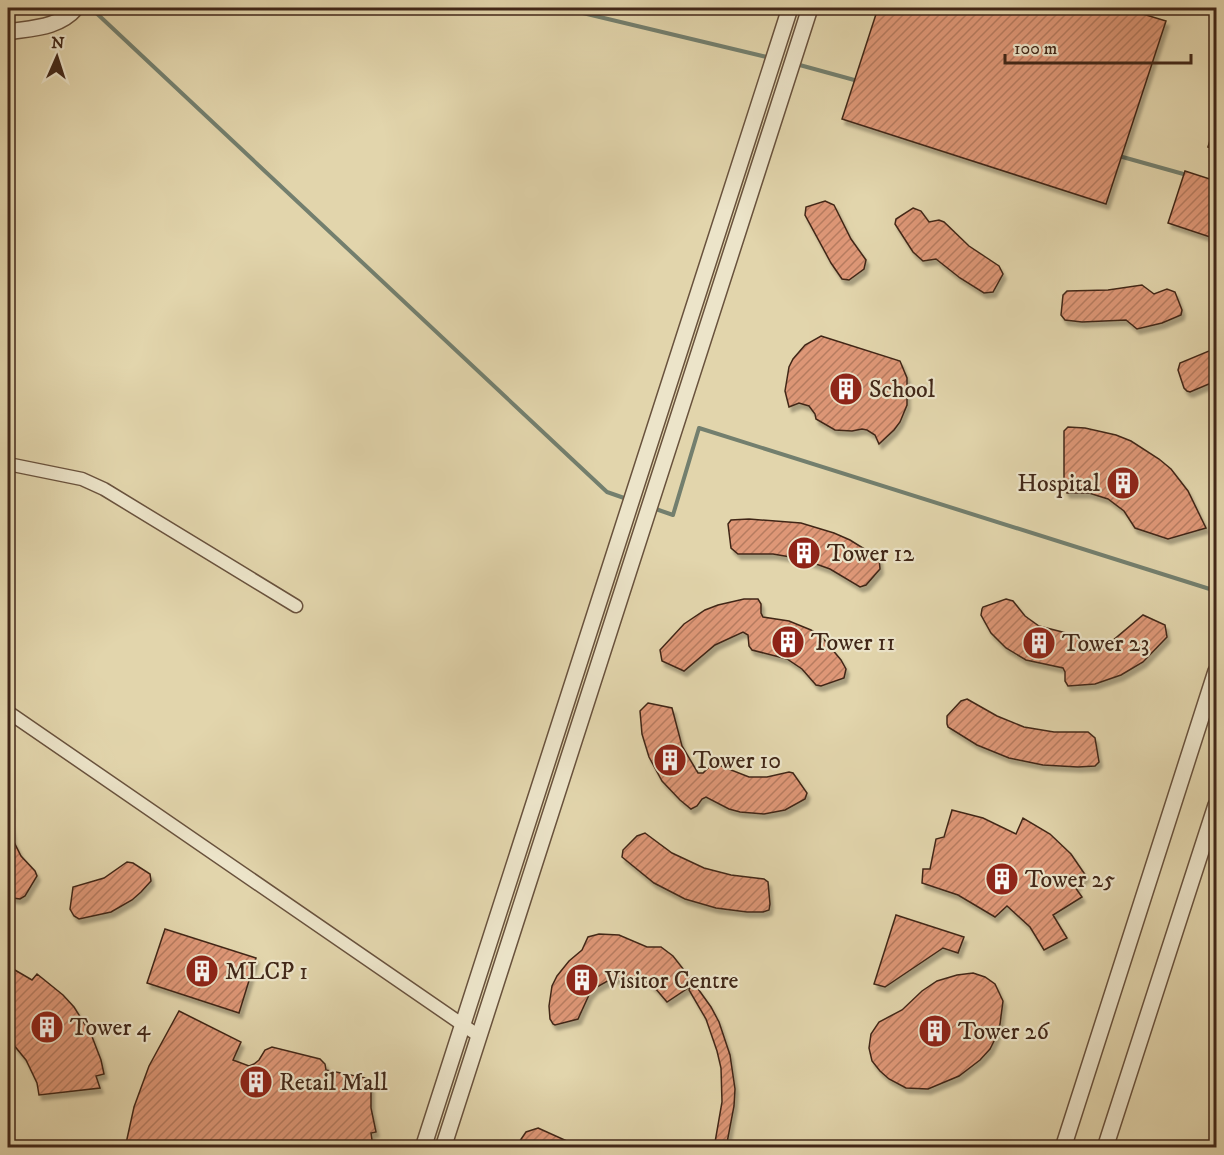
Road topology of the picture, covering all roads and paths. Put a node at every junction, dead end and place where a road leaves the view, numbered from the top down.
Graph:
1 (76, 8) edge
2 (790, 8) edge
3 (810, 8) edge
4 (8, 32) edge
5 (8, 464) edge
6 (296, 606) dead end
7 (1216, 670) edge
8 (8, 712) edge
9 (1216, 805) edge
10 (462, 1025) junction
11 (479, 1036) junction
12 (423, 1148) edge
13 (443, 1148) edge
14 (1063, 1148) edge
15 (1105, 1148) edge

1 - 4 street
2 - 10 street
3 - 11 street
5 - 6 street
7 - 14 street
8 - 10 street
9 - 15 street
10 - 11 street
10 - 12 street
11 - 13 street

